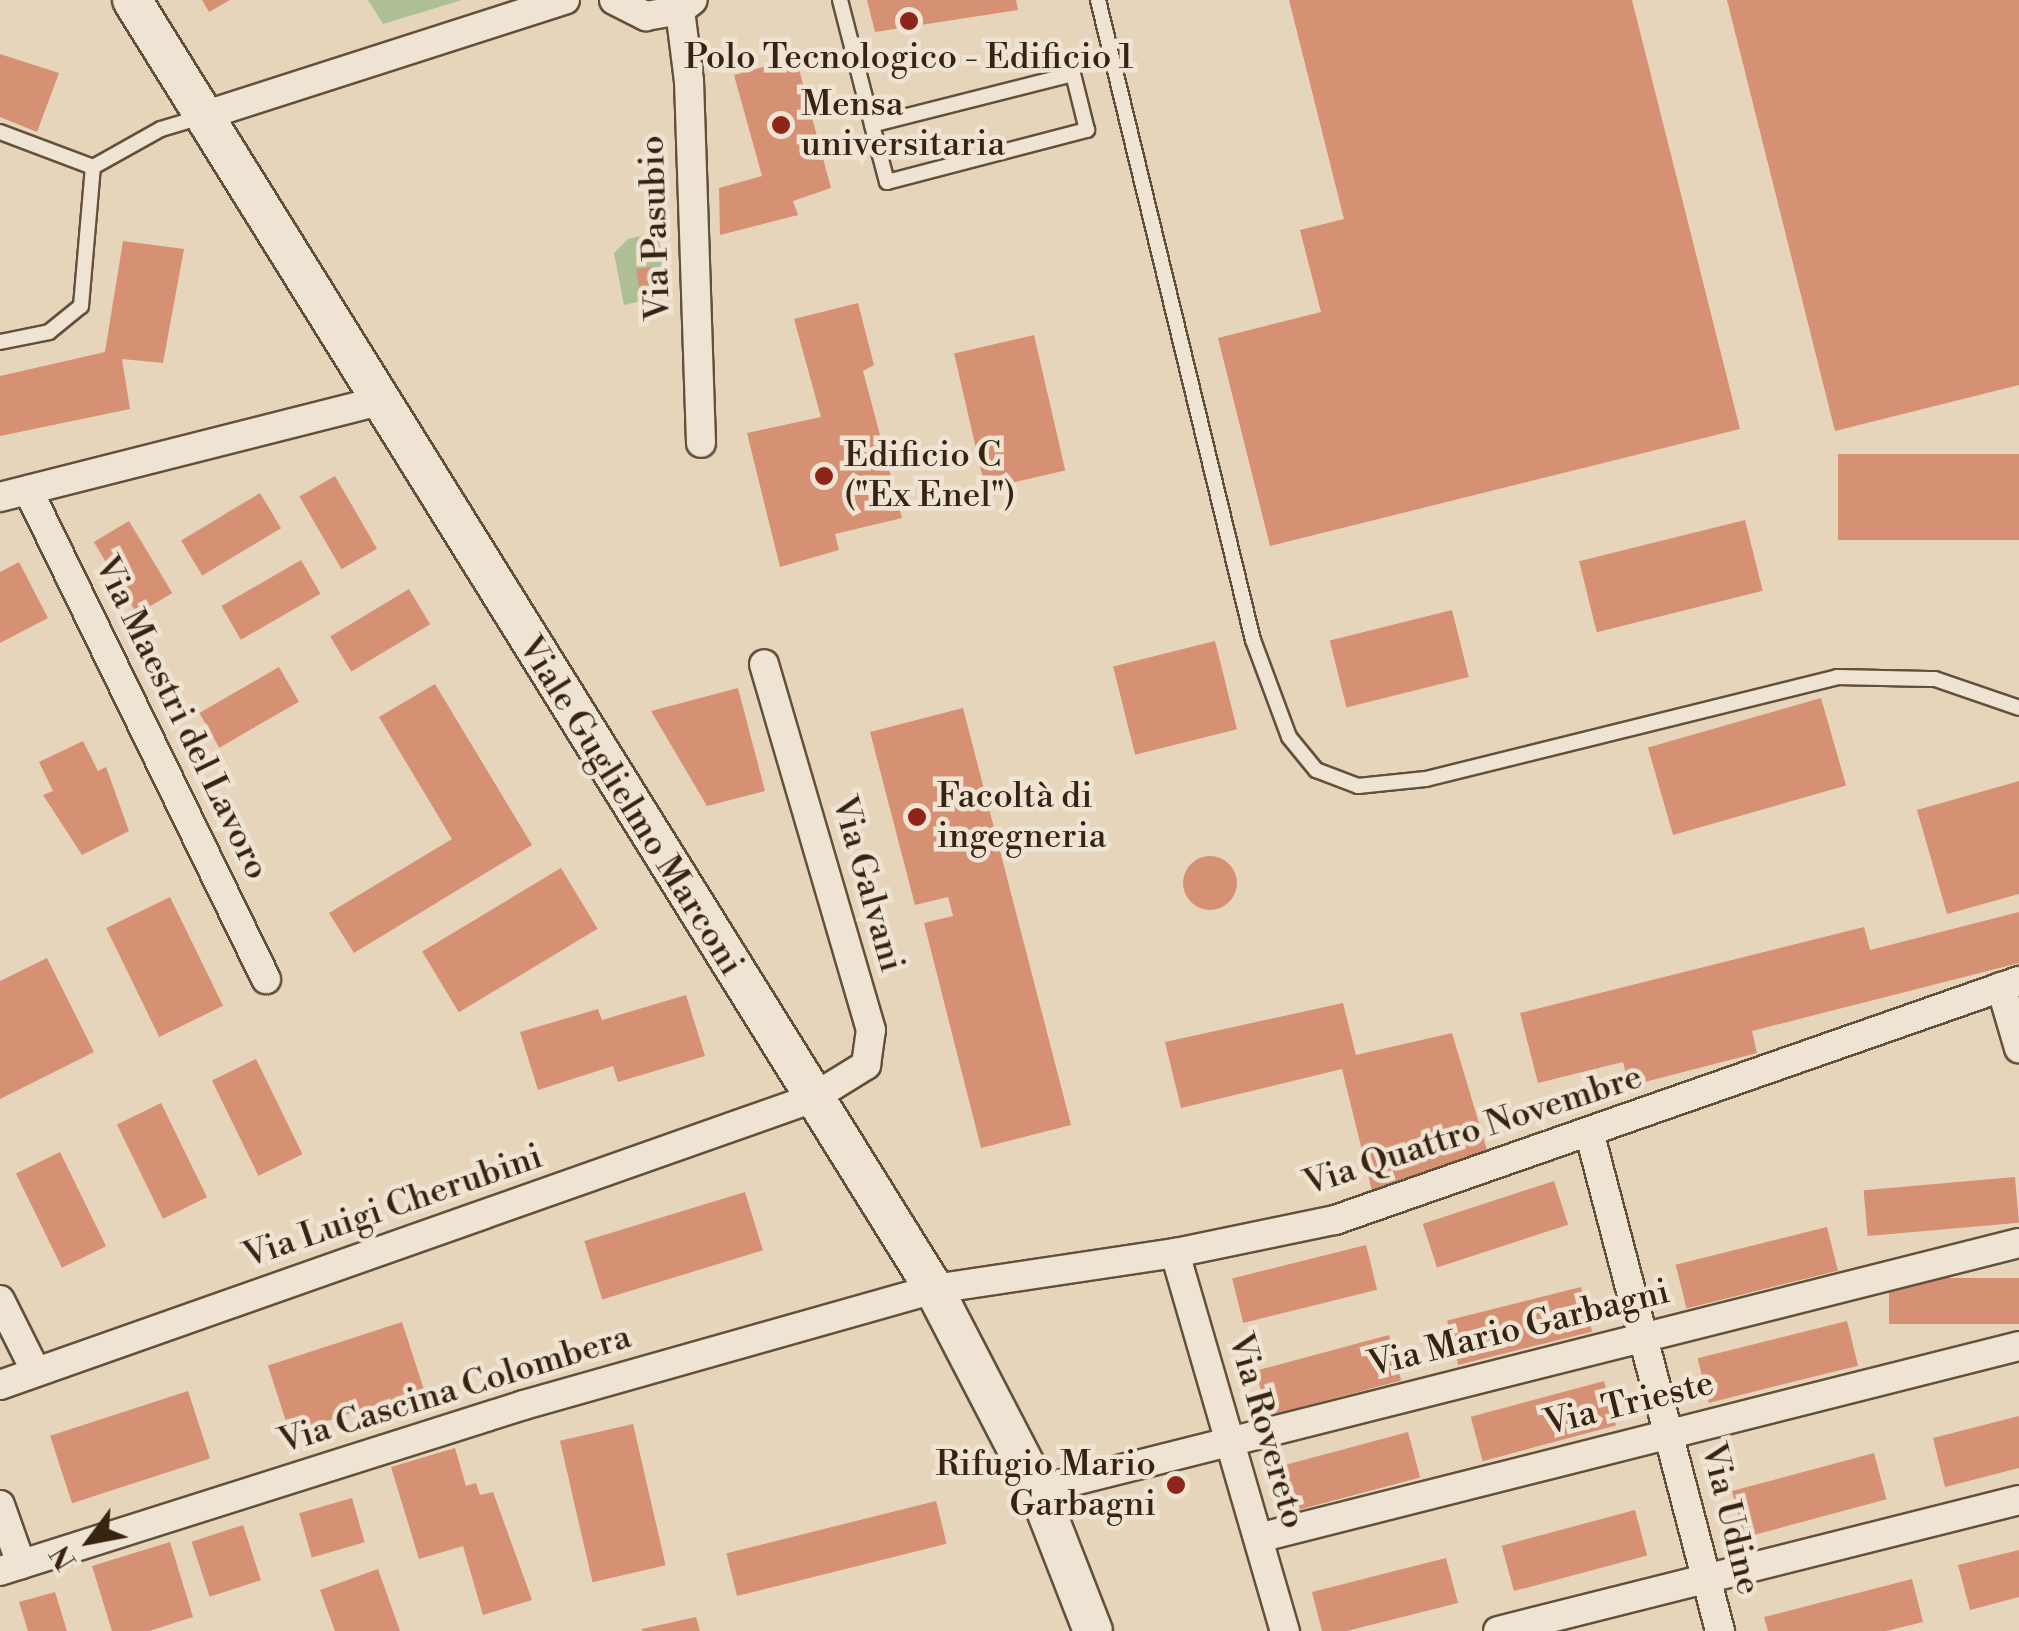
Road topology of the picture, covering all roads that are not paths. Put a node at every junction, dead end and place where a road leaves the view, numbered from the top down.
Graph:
1 (132, 0) edge
2 (565, 0) edge
3 (614, 0) edge
4 (840, 0) edge
5 (1098, 0) edge
6 (686, 5) edge
7 (206, 115) junction
8 (872, 125) junction
9 (0, 132) edge
10 (93, 166) junction
11 (0, 342) edge
12 (380, 401) junction
13 (701, 443) dead end
14 (14, 493) edge
15 (764, 664) dead end
16 (2019, 708) edge
17 (266, 979) dead end
18 (2010, 984) edge
19 (2019, 1048) edge
20 (811, 1099) junction
21 (1590, 1135) junction
22 (2019, 1243) edge
23 (1175, 1253) junction
24 (934, 1288) junction
25 (0, 1300) edge
26 (1645, 1338) junction
27 (2019, 1346) edge
28 (36, 1372) junction
29 (0, 1384) edge
30 (1670, 1432) junction
31 (1229, 1438) junction
32 (1038, 1490) junction
33 (2019, 1500) edge
34 (0, 1505) edge
35 (1258, 1538) junction
36 (11, 1567) edge
37 (1706, 1576) junction
38 (1093, 1631) edge
39 (1285, 1631) edge
40 (1498, 1631) edge
41 (1720, 1631) edge

1 - 7 street, Viale Guglielmo Marconi
2 - 7 street
3 - 6 street
4 - 8 lane
5 - 16 lane
6 - 13 street, Via Pasubio
7 - 10 lane
7 - 12 street, Viale Guglielmo Marconi
8 - 8 lane
9 - 10 lane
10 - 11 lane
12 - 14 street, Via Maestri del Lavoro
12 - 20 street, Viale Guglielmo Marconi
14 - 17 street, Via Maestri del Lavoro
15 - 20 street, Via Galvani
18 - 19 street
18 - 21 street, Via Quattro Novembre
20 - 24 street, Viale Guglielmo Marconi
20 - 28 street, Via Luigi Cherubini
21 - 23 street, Via Quattro Novembre
21 - 26 street, Via Udine
22 - 26 street, Via Mario Garbagni
23 - 24 street, Via Quattro Novembre
23 - 31 street, Via Rovereto
24 - 32 street, Viale Guglielmo Marconi
24 - 36 street, Via Cascina Colombera
25 - 28 street
26 - 30 street, Via Udine
26 - 31 street, Via Mario Garbagni
27 - 30 street, Via Trieste
28 - 29 street, Via Luigi Cherubini
30 - 35 street, Via Trieste
30 - 37 street, Via Udine
31 - 32 street, Via Mario Garbagni
31 - 35 street, Via Rovereto
32 - 38 street, Viale Guglielmo Marconi
33 - 37 street
34 - 36 street
35 - 39 street, Via Rovereto
37 - 40 street
37 - 41 street, Via Udine

